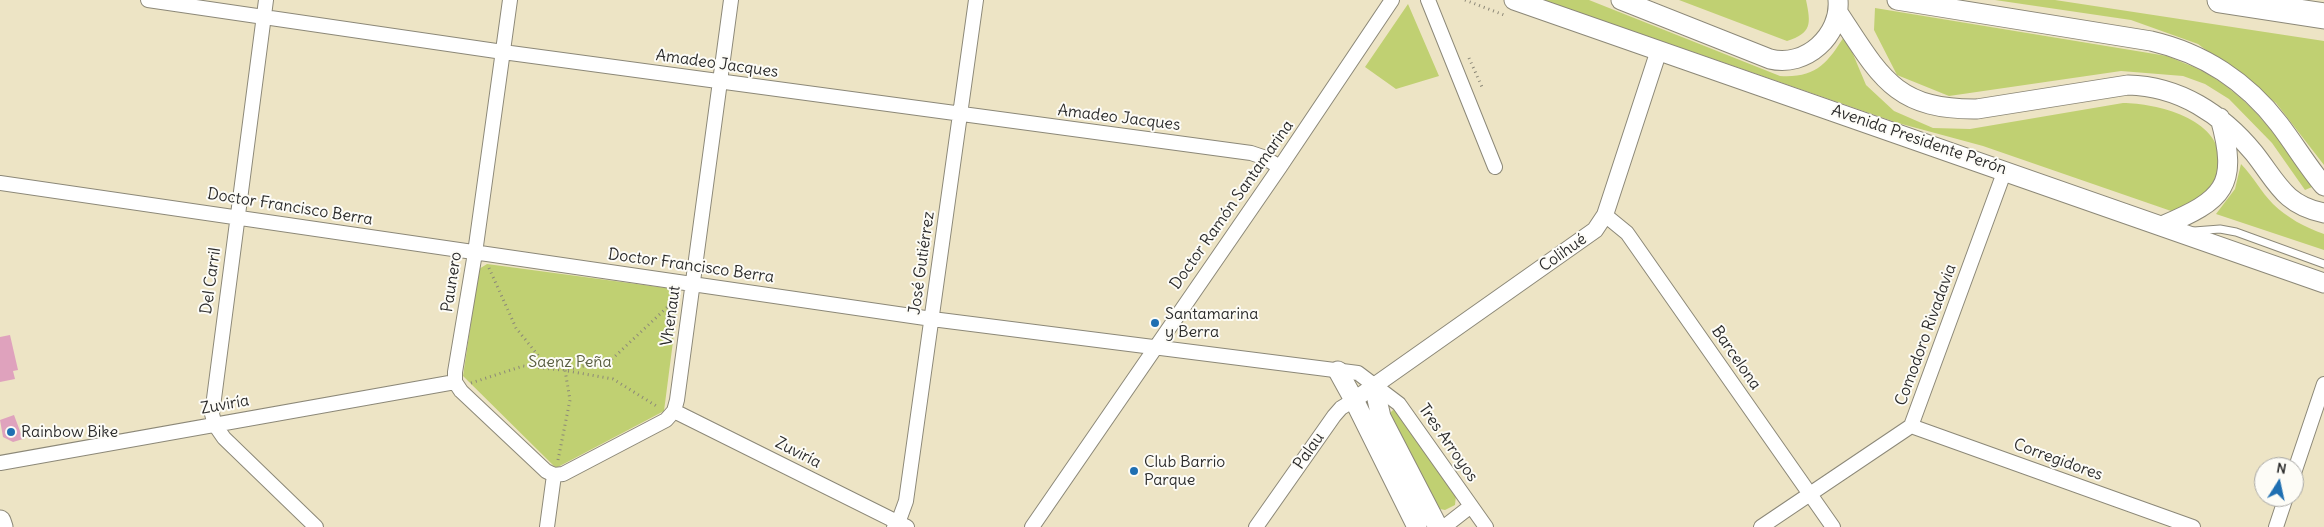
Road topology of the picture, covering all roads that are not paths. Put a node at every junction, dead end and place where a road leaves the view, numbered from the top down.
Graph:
1 (148, 0) edge
2 (266, 0) edge
3 (510, 0) edge
4 (731, 0) edge
5 (976, 0) edge
6 (1392, 0) edge
7 (1428, 0) edge
8 (1514, 0) edge
9 (1621, 0) edge
10 (1897, 0) edge
11 (2220, 0) edge
12 (1839, 7) edge
13 (2324, 16) edge
14 (264, 17) junction
15 (1659, 50) junction
16 (503, 52) junction
17 (720, 81) junction
18 (960, 115) junction
19 (2220, 118) junction
20 (1280, 167) junction
21 (1495, 167) dead end
22 (2005, 170) junction
23 (0, 183) edge
24 (2324, 186) edge
25 (2300, 206) junction
26 (2324, 213) edge
27 (1605, 215) junction
28 (237, 217) junction
29 (2324, 221) edge
30 (2170, 229) junction
31 (475, 253) junction
32 (2324, 264) edge
33 (693, 283) junction
34 (2324, 283) edge
35 (932, 319) junction
36 (1155, 347) junction
37 (1338, 371) junction
38 (455, 382) junction
39 (2324, 384) edge
40 (1374, 386) junction
41 (1354, 400) junction
42 (674, 411) junction
43 (214, 425) junction
44 (1911, 426) junction
45 (2299, 457) edge
46 (0, 463) edge
47 (554, 475) junction
48 (1810, 493) junction
49 (1471, 506) junction
50 (2283, 507) edge
51 (0, 521) edge
52 (900, 526) edge
53 (2, 527) edge
54 (316, 527) edge
55 (547, 527) edge
56 (1032, 527) edge
57 (1256, 527) edge
58 (1417, 527) edge
59 (1438, 527) edge
60 (1444, 527) edge
61 (1486, 527) edge
62 (1761, 527) edge
63 (1833, 527) edge
64 (2193, 527) edge
65 (2276, 527) edge

1 - 14 street, Amadeo Jacques
2 - 14 street, Del Carril
3 - 16 street, Paunero
4 - 17 street, Vhenaut
5 - 18 street, José Gutiérrez
6 - 20 street, Doctor Ramón Santamarina
7 - 21 street
8 - 15 main road, Avenida Presidente Perón
9 - 12 main road
10 - 24 main road
11 - 13 highway
12 - 19 main road
14 - 16 street, Amadeo Jacques
14 - 28 street, Del Carril
15 - 22 main road, Avenida Presidente Perón
15 - 27 street, Colihué
16 - 17 street, Amadeo Jacques
16 - 31 street, Paunero
17 - 18 street, Amadeo Jacques
17 - 33 street, Vhenaut
18 - 20 street, Amadeo Jacques
18 - 35 street, José Gutiérrez
19 - 25 main road
19 - 30 main road
20 - 36 street, Doctor Ramón Santamarina
22 - 30 main road, Avenida Presidente Perón
22 - 44 street, Comodoro Rivadavia
23 - 28 street, Doctor Francisco Berra
25 - 26 main road
25 - 29 lane
27 - 40 street, Colihué
27 - 48 street, Barcelona
28 - 31 street, Doctor Francisco Berra
28 - 43 street, Del Carril
30 - 32 lane
30 - 34 main road, Avenida Presidente Perón
31 - 33 street, Doctor Francisco Berra
31 - 38 street, Paunero
33 - 35 street, Doctor Francisco Berra
33 - 42 street, Vhenaut
35 - 36 street, Doctor Francisco Berra
35 - 52 street, José Gutiérrez
36 - 37 street, Doctor Francisco Berra
36 - 56 street, Doctor Ramón Santamarina
37 - 40 street, Doctor Francisco Berra
37 - 41 main road
38 - 43 street, Zuviría
38 - 47 street
39 - 45 street
40 - 41 street, Palau
40 - 49 street, Tres Arroyos
40 - 59 main road
41 - 57 street, Palau
41 - 58 main road
42 - 47 street
42 - 52 street, Zuviría
43 - 46 street, Zuviría
43 - 54 street
44 - 48 street, Comodoro Rivadavia
44 - 64 street, Corregidores
47 - 55 street
48 - 62 street, Comodoro Rivadavia
48 - 63 street, Barcelona
49 - 60 street
49 - 61 street, Tres Arroyos
50 - 65 street
51 - 53 main road

